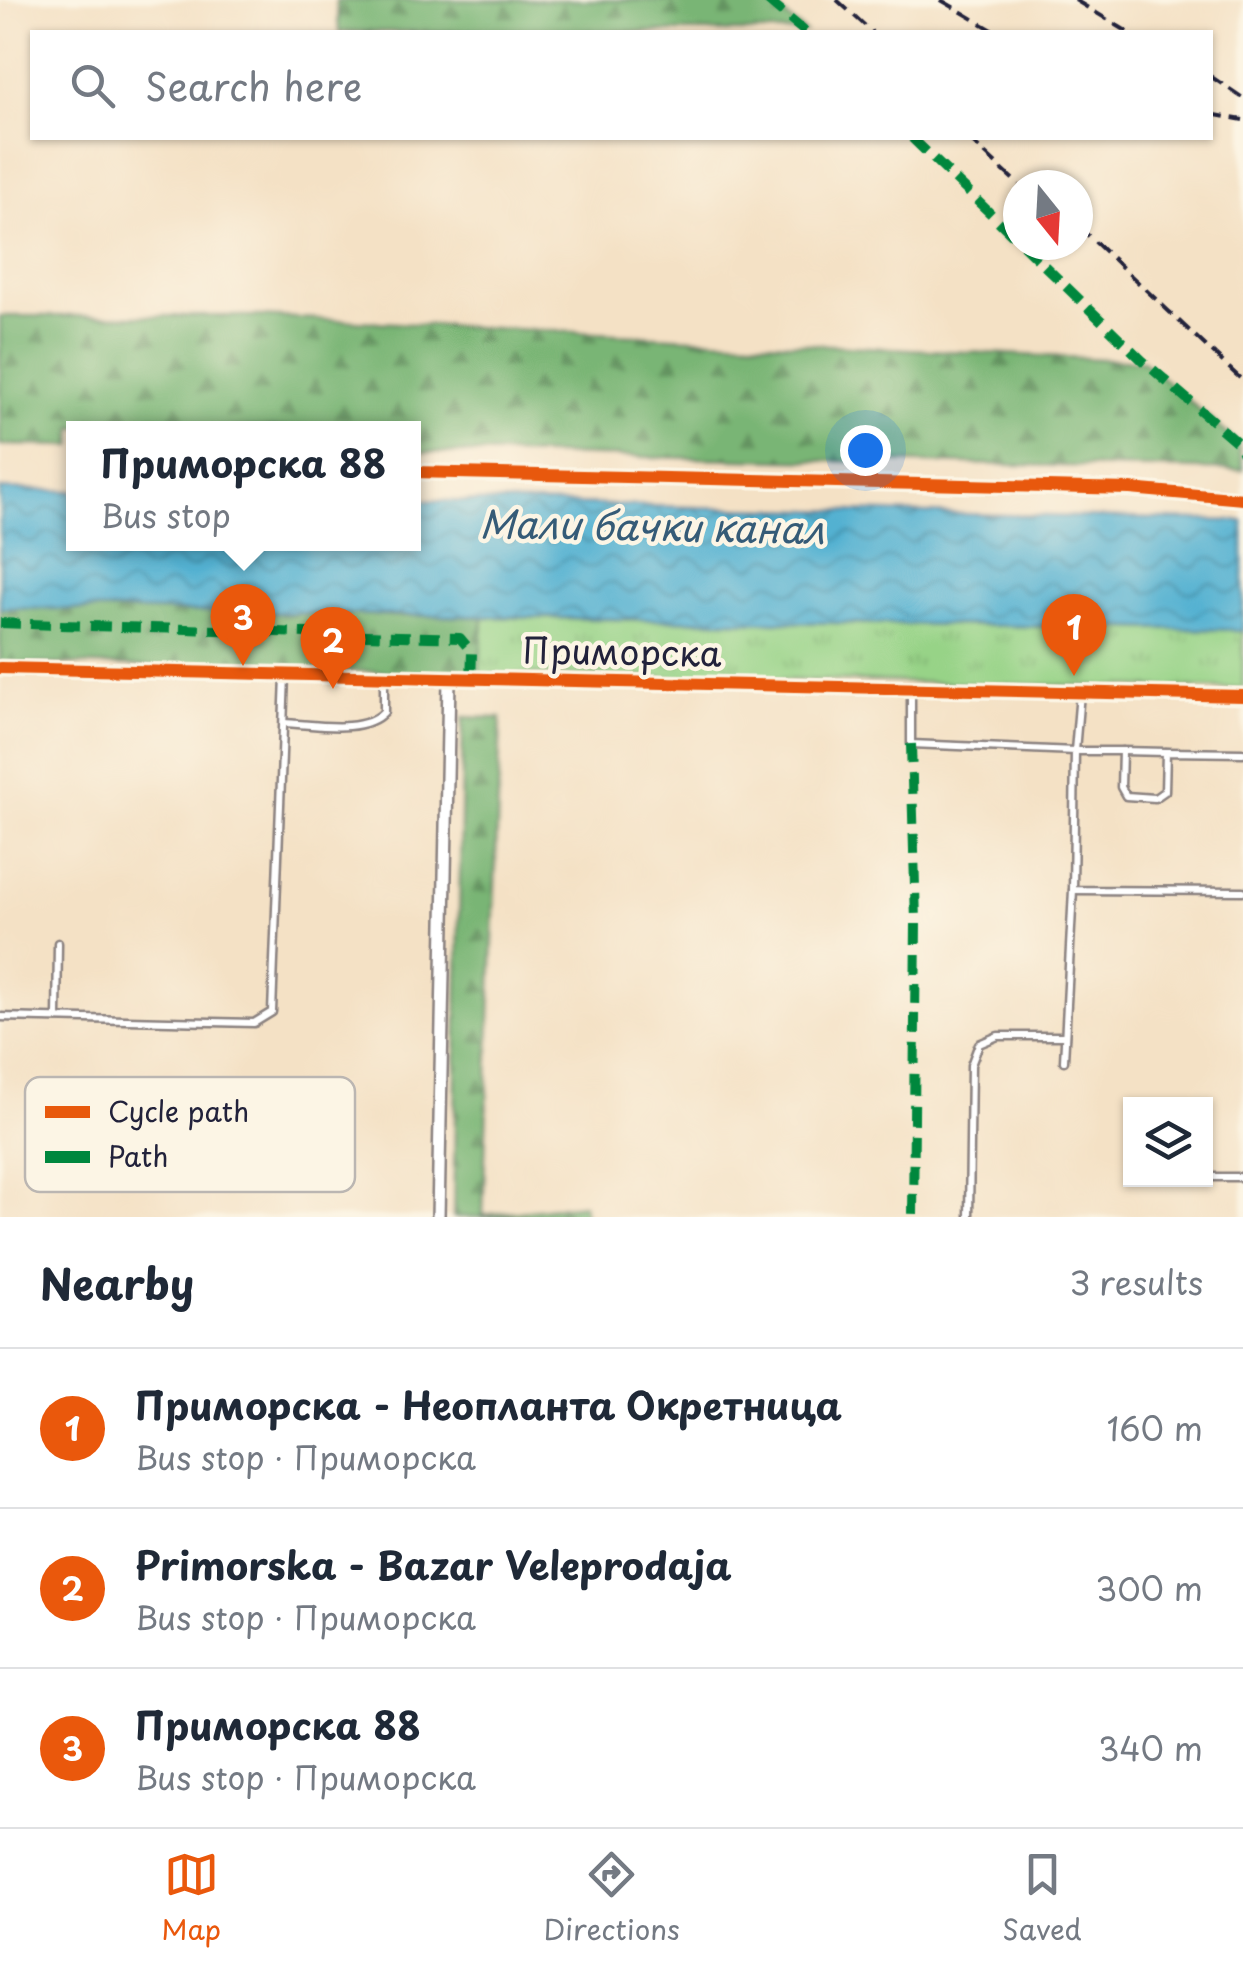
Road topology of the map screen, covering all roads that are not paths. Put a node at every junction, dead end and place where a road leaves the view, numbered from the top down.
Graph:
1 (0, 668) edge
2 (285, 676) junction
3 (384, 678) junction
4 (449, 680) junction
5 (911, 690) junction
6 (1080, 693) junction
7 (1243, 696) edge
8 (284, 723) junction
9 (1122, 751) junction
10 (1075, 752) junction
11 (1166, 752) junction
12 (1243, 753) edge
13 (1073, 890) junction
14 (1243, 891) edge
15 (58, 943) dead end
16 (0, 1016) edge
17 (57, 1018) junction
18 (1065, 1036) junction
19 (1064, 1061) dead end
20 (1213, 1177) edge
21 (1243, 1177) edge
22 (438, 1217) edge
23 (969, 1217) edge

1 - 2 street, Приморска
2 - 3 street, Приморска
2 - 8 lane
3 - 4 street, Приморска
3 - 8 lane
4 - 5 street, Приморска
4 - 22 street
5 - 6 street, Приморска
5 - 10 lane
6 - 7 street, Приморска
6 - 10 lane
8 - 17 lane
9 - 10 lane
9 - 11 lane
9 - 11 lane
10 - 13 lane
11 - 12 lane
13 - 14 lane
13 - 18 lane
15 - 17 lane
16 - 17 lane
18 - 19 lane
18 - 23 lane
20 - 21 lane

